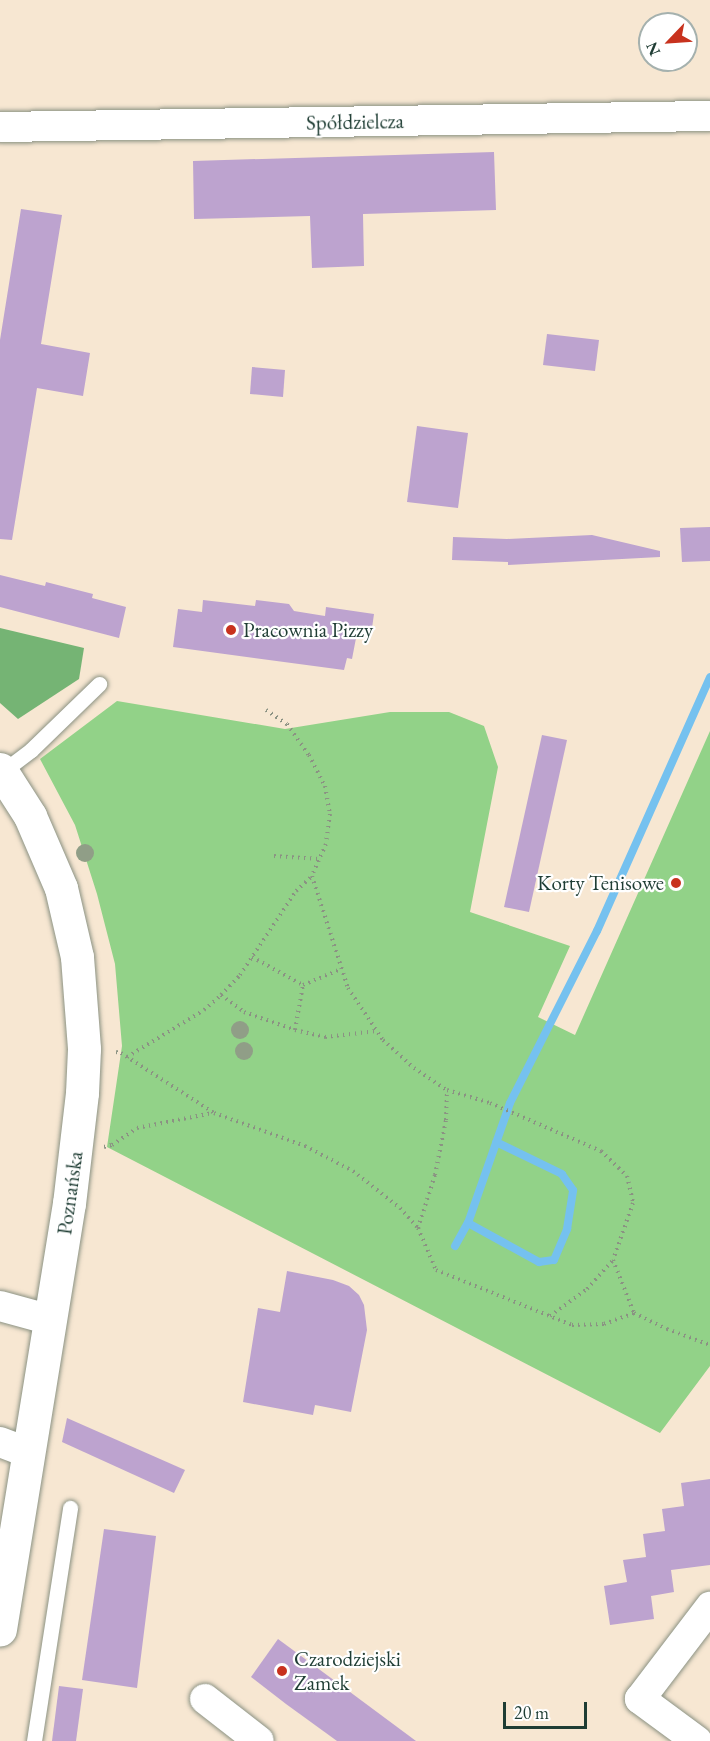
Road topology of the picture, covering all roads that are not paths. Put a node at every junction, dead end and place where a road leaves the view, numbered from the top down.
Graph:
1 (710, 116) edge
2 (0, 127) edge
3 (99, 684) dead end
4 (1, 771) edge
5 (0, 1306) edge
6 (51, 1320) junction
7 (14, 1447) edge
8 (70, 1508) dead end
9 (710, 1607) edge
10 (0, 1629) edge
11 (205, 1700) dead end
12 (34, 1741) edge
13 (259, 1741) edge
14 (697, 1741) edge

1 - 2 street, Spółdzielcza
3 - 4 lane
4 - 6 street, Poznańska
5 - 6 street
6 - 7 street, Poznańska
7 - 10 street, Poznańska
8 - 12 lane
9 - 14 street
11 - 13 street

